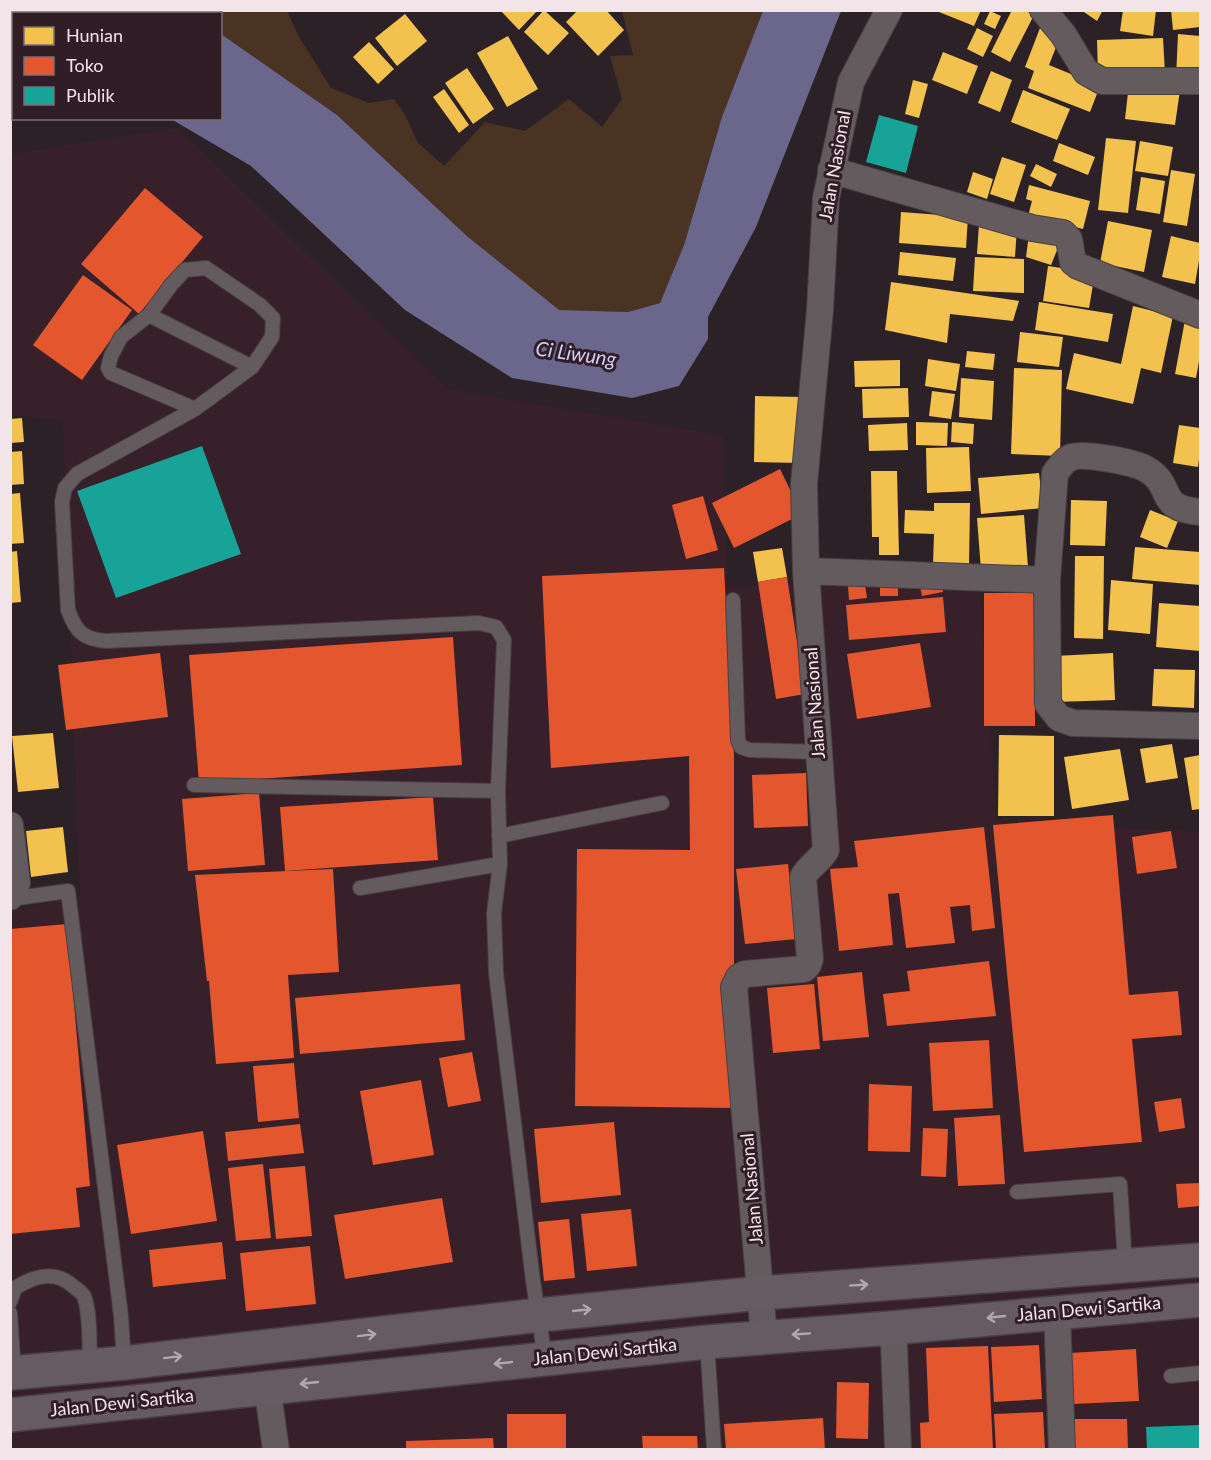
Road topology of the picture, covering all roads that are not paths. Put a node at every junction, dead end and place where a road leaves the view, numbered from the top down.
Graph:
1 (889, 10) edge
2 (1043, 10) edge
3 (1200, 81) edge
4 (831, 170) junction
5 (149, 315) junction
6 (1200, 315) edge
7 (252, 367) junction
8 (195, 409) junction
9 (1200, 512) edge
10 (806, 571) junction
11 (1047, 580) junction
12 (733, 600) dead end
13 (1200, 726) edge
14 (818, 752) junction
15 (194, 785) dead end
16 (498, 791) junction
17 (662, 803) dead end
18 (10, 825) edge
19 (500, 836) junction
20 (500, 864) junction
21 (360, 888) dead end
22 (13, 890) edge
23 (1017, 1192) dead end
24 (1200, 1260) edge
25 (1125, 1264) junction
26 (761, 1293) junction
27 (1200, 1300) edge
28 (10, 1302) edge
29 (1057, 1311) junction
30 (10, 1313) edge
31 (539, 1315) junction
32 (891, 1328) junction
33 (764, 1337) junction
34 (706, 1342) junction
35 (545, 1358) junction
36 (124, 1363) junction
37 (90, 1366) junction
38 (12, 1373) edge
39 (1200, 1373) edge
40 (1171, 1376) dead end
41 (265, 1388) junction
42 (10, 1415) edge
43 (276, 1449) edge
44 (714, 1449) edge
45 (898, 1449) edge
46 (1062, 1449) edge

1 - 4 street, Jalan Nasional
2 - 3 street
4 - 6 street
4 - 10 street, Jalan Nasional
5 - 7 lane
5 - 7 lane
5 - 8 lane
7 - 8 lane
8 - 16 lane
9 - 11 street
10 - 11 street
10 - 14 street, Jalan Nasional
11 - 13 street
12 - 14 lane
14 - 26 street, Jalan Nasional
15 - 16 lane
16 - 19 lane
17 - 19 lane
18 - 22 street
19 - 20 lane
20 - 21 lane
20 - 31 lane
22 - 36 lane
23 - 25 lane
24 - 25 main road
26 -> 25 main road
31 -> 26 main road
26 - 33 street, Jalan Nasional
27 - 29 main road, Jalan Dewi Sartika
28 - 37 lane
29 -> 32 main road, Jalan Dewi Sartika
29 - 46 street
30 - 38 lane
31 - 35 lane
36 -> 31 main road
32 -> 33 main road, Jalan Dewi Sartika
32 - 45 street
33 - 34 main road, Jalan Dewi Sartika
34 - 35 main road, Jalan Dewi Sartika
34 - 44 lane
35 -> 41 main road, Jalan Dewi Sartika
36 - 37 main road
37 - 38 main road
39 - 40 lane
41 - 42 main road, Jalan Dewi Sartika
41 - 43 street

